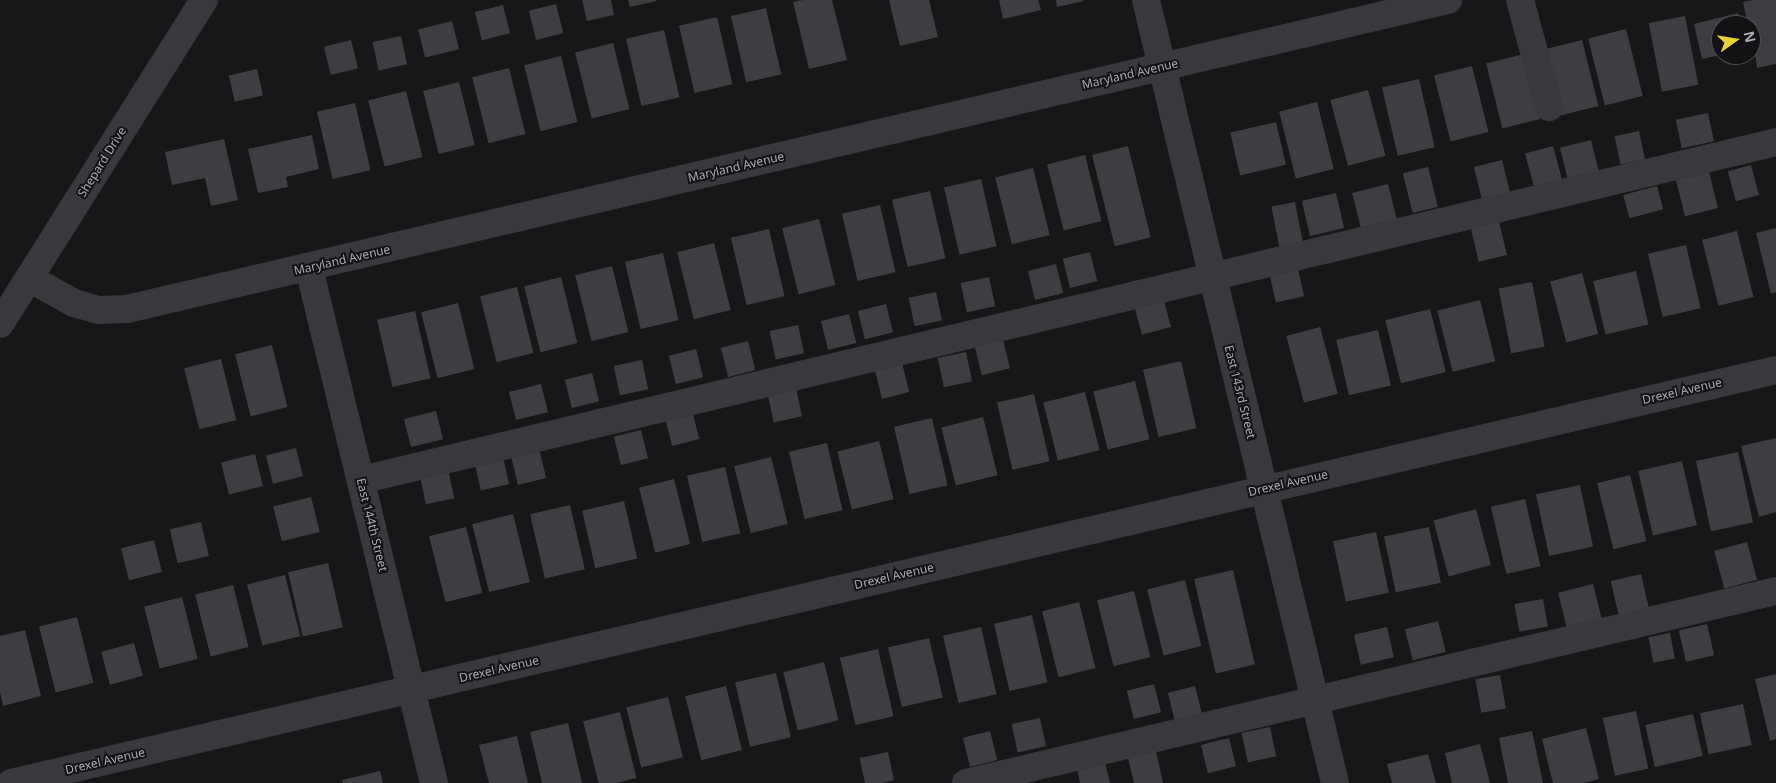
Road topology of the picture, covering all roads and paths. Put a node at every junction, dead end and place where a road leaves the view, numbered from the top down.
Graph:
1 (204, 0) edge
2 (1146, 0) edge
3 (1448, 0) edge
4 (1520, 0) edge
5 (1162, 66) junction
6 (1549, 107) dead end
7 (1776, 142) edge
8 (309, 268) junction
9 (29, 278) junction
10 (1212, 278) junction
11 (0, 324) edge
12 (1776, 370) edge
13 (361, 480) junction
14 (1264, 488) junction
15 (1776, 591) edge
16 (412, 690) junction
17 (1315, 699) junction
18 (11, 783) edge
19 (434, 783) edge
20 (966, 783) edge
21 (1335, 783) edge

1 - 9 street, Shepard Drive
2 - 5 street, East 143rd Street
3 - 5 street, Maryland Avenue
4 - 6 street
5 - 8 street, Maryland Avenue
5 - 10 street, East 143rd Street
7 - 10 street
8 - 9 street, Maryland Avenue
8 - 13 street, East 144th Street
9 - 11 street, Shepard Drive
10 - 13 street
10 - 14 street, East 143rd Street
12 - 14 street, Drexel Avenue
13 - 16 street, East 144th Street
14 - 16 street, Drexel Avenue
14 - 17 street, East 143rd Street
15 - 17 street
16 - 18 street, Drexel Avenue
16 - 19 street, East 144th Street
17 - 20 street
17 - 21 street, East 143rd Street

